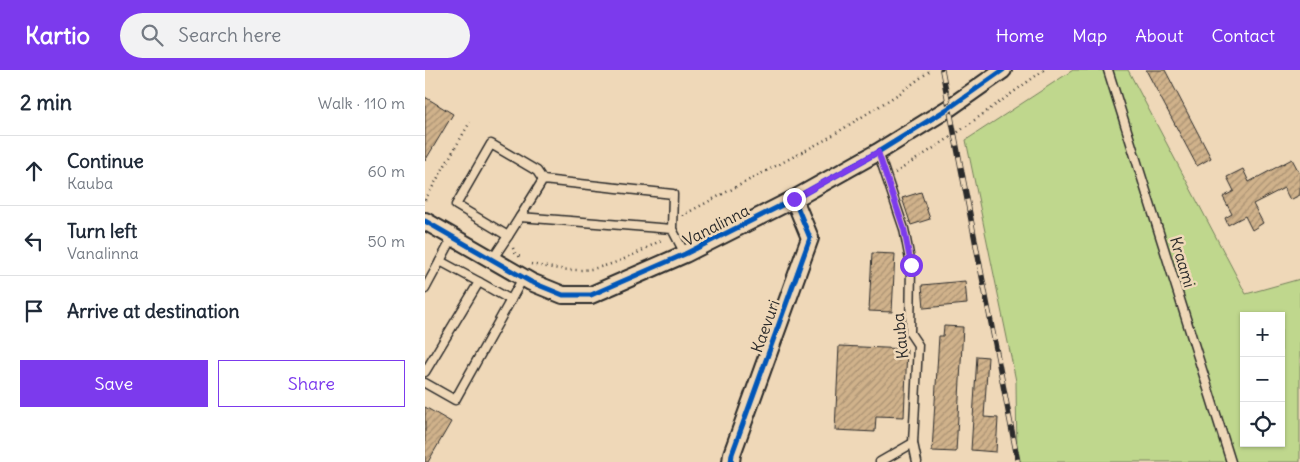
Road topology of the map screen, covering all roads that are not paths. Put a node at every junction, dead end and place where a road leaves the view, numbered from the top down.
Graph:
1 (1003, 70) edge
2 (1108, 70) edge
3 (878, 152) junction
4 (543, 180) junction
5 (794, 199) junction
6 (521, 217) junction
7 (425, 221) edge
8 (672, 229) junction
9 (509, 236) junction
10 (453, 237) junction
11 (685, 254) junction
12 (492, 260) junction
13 (440, 261) junction
14 (523, 278) junction
15 (479, 282) junction
16 (425, 289) edge
17 (511, 300) junction
18 (425, 372) edge
19 (425, 383) edge
20 (913, 443) junction
21 (731, 462) edge
22 (881, 462) edge
23 (917, 462) edge
24 (1231, 462) edge

1 - 3 street, Vanalinna
2 - 24 lane, Kraami
3 - 5 street, Vanalinna
3 - 20 lane, Kauba
4 - 6 lane
4 - 8 lane
4 - 9 lane
5 - 11 street, Vanalinna
5 - 21 street, Kaevuri
6 - 8 lane
6 - 9 lane
7 - 10 street, Vanalinna
8 - 11 lane
9 - 12 lane
10 - 12 street, Vanalinna
10 - 13 lane
11 - 14 street, Vanalinna
12 - 14 street, Vanalinna
13 - 15 lane
13 - 16 lane
14 - 17 lane
15 - 17 lane
15 - 18 lane
17 - 19 lane
20 - 22 lane
20 - 23 lane, Kauba

